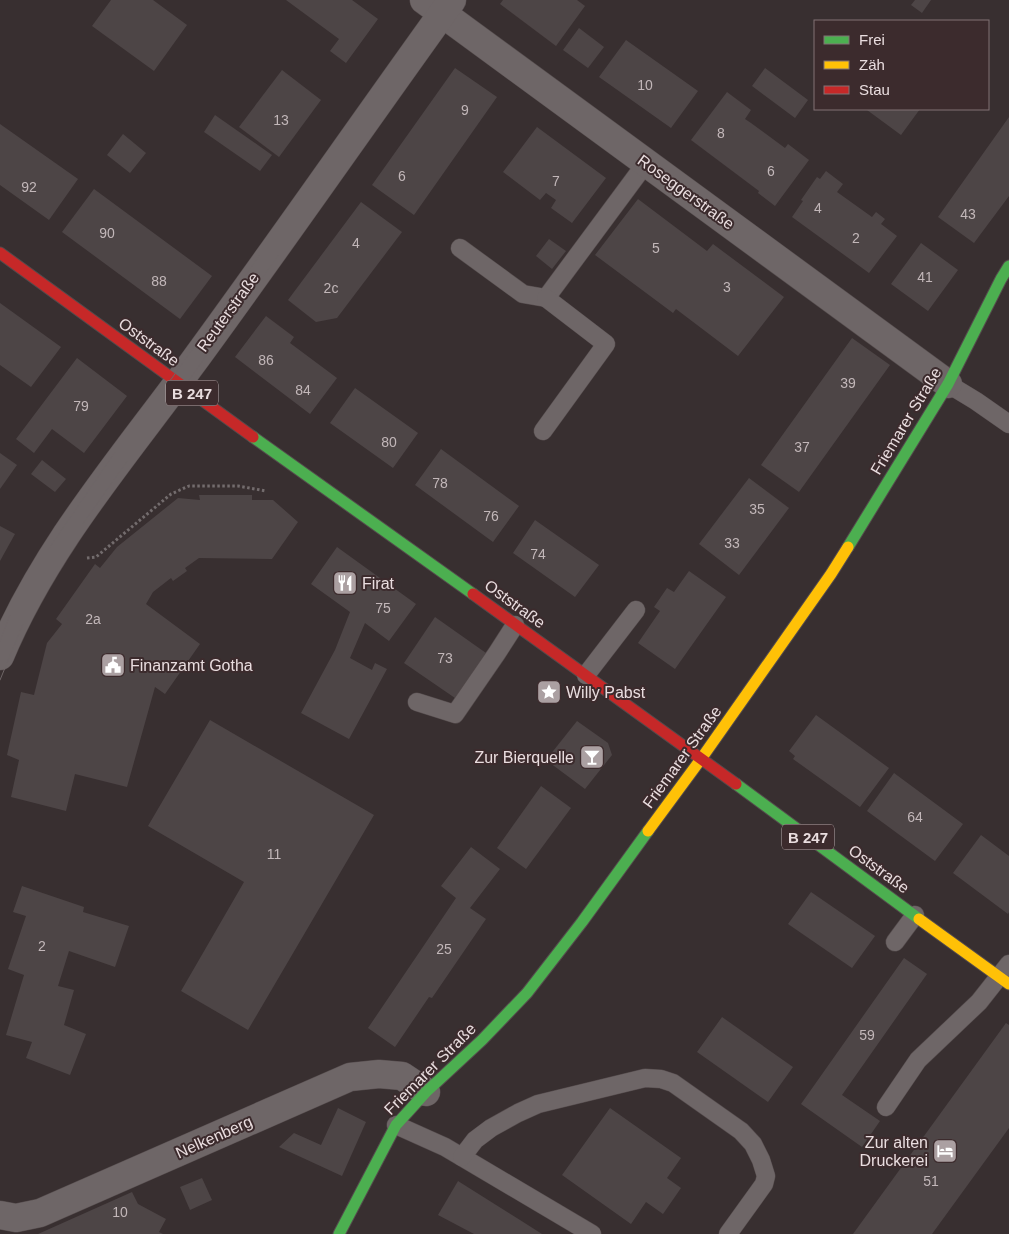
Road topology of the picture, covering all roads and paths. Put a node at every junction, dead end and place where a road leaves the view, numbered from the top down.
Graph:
1 (439, 4) edge
2 (646, 163) junction
3 (460, 248) dead end
4 (0, 253) edge
5 (1009, 266) edge
6 (546, 298) junction
7 (178, 383) junction
8 (948, 384) junction
9 (1009, 424) edge
10 (543, 431) dead end
11 (266, 491) dead end
12 (80, 558) dead end
13 (636, 610) dead end
14 (515, 625) junction
15 (0, 656) edge
16 (586, 676) junction
17 (417, 702) dead end
18 (702, 759) junction
19 (915, 915) junction
20 (894, 942) dead end
21 (1006, 975) edge
22 (426, 1092) junction
23 (886, 1107) dead end
24 (396, 1125) junction
25 (462, 1157) junction
26 (0, 1215) edge
27 (339, 1234) edge
28 (592, 1234) edge
29 (728, 1234) edge

1 - 2 street, Roseggerstraße
1 - 7 street, Reuterstraße
2 - 6 lane
2 - 8 street, Roseggerstraße
3 - 6 lane
4 - 7 main road, Oststraße / B 247
5 - 8 main road, Friemarer Straße
6 - 10 lane
7 - 14 main road, Oststraße / B 247
7 - 15 street, Reuterstraße
8 - 9 lane
8 - 18 main road, Friemarer Straße
11 - 12 path
13 - 16 lane
14 - 16 main road, Oststraße / B 247
14 - 17 lane
16 - 18 main road, Oststraße / B 247
18 - 19 main road, Oststraße / B 247
18 - 22 main road, Friemarer Straße
19 - 20 lane
19 - 21 main road, Oststraße / B 247
21 - 23 lane
22 - 24 main road, Friemarer Straße
22 - 26 street, Nelkenberg
24 - 25 lane
24 - 27 main road, Friemarer Straße
25 - 28 lane
25 - 29 lane

